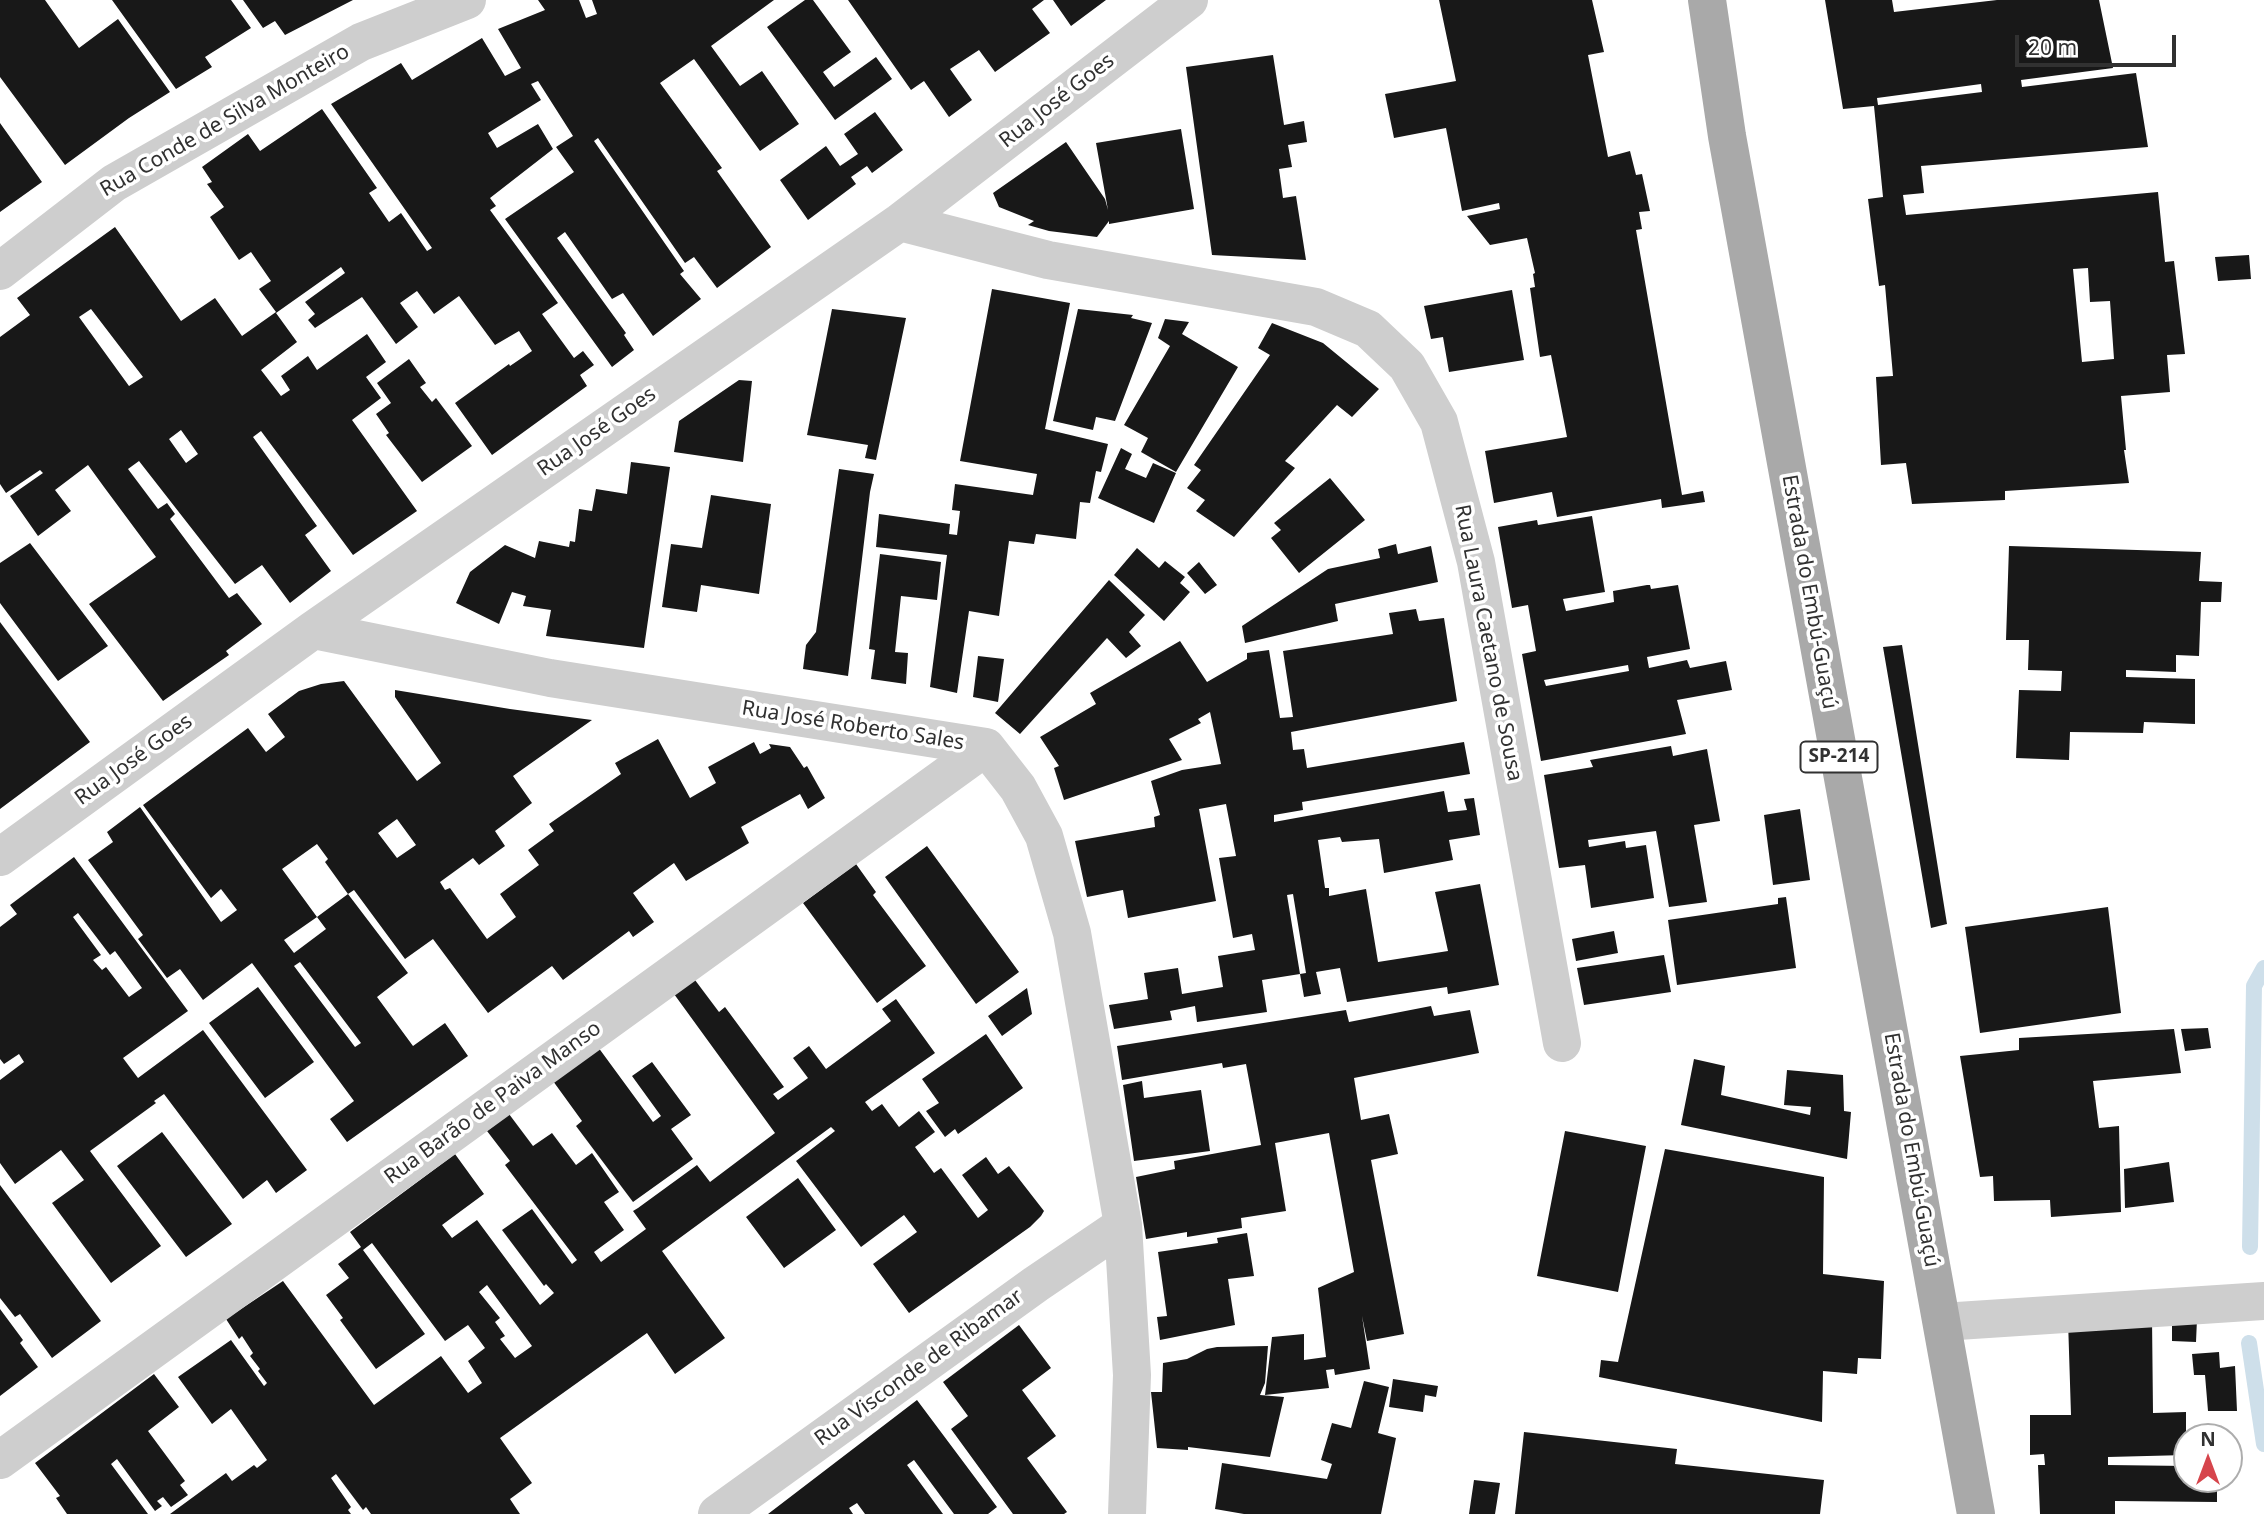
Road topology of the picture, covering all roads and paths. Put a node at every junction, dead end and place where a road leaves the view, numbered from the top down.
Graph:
1 (467, 0) edge
2 (1189, 0) edge
3 (1707, 0) edge
4 (900, 222) junction
5 (0, 271) edge
6 (313, 630) junction
7 (986, 747) junction
8 (0, 857) edge
9 (1562, 1043) dead end
10 (1123, 1225) junction
11 (2264, 1301) edge
12 (1942, 1322) junction
13 (0, 1460) edge
14 (717, 1514) edge
15 (1127, 1514) edge
16 (1976, 1514) edge

1 - 5 street, Rua Conde de Silva Monteiro
2 - 4 street, Rua José Goes
3 - 12 main road, Estrada do Embú-Guaçú / SP-214
4 - 6 street, Rua José Goes
4 - 9 street, Rua Laura Caetano de Sousa
6 - 7 street, Rua José Roberto Sales
6 - 8 street, Rua José Goes
7 - 10 street, Rua José Roberto Sales
7 - 13 street, Rua Barão de Paiva Manso
10 - 14 street, Rua Visconde de Ribamar
10 - 15 street, Rua José Roberto Sales
11 - 12 street
12 - 16 main road, Estrada do Embú-Guaçú / SP-214

